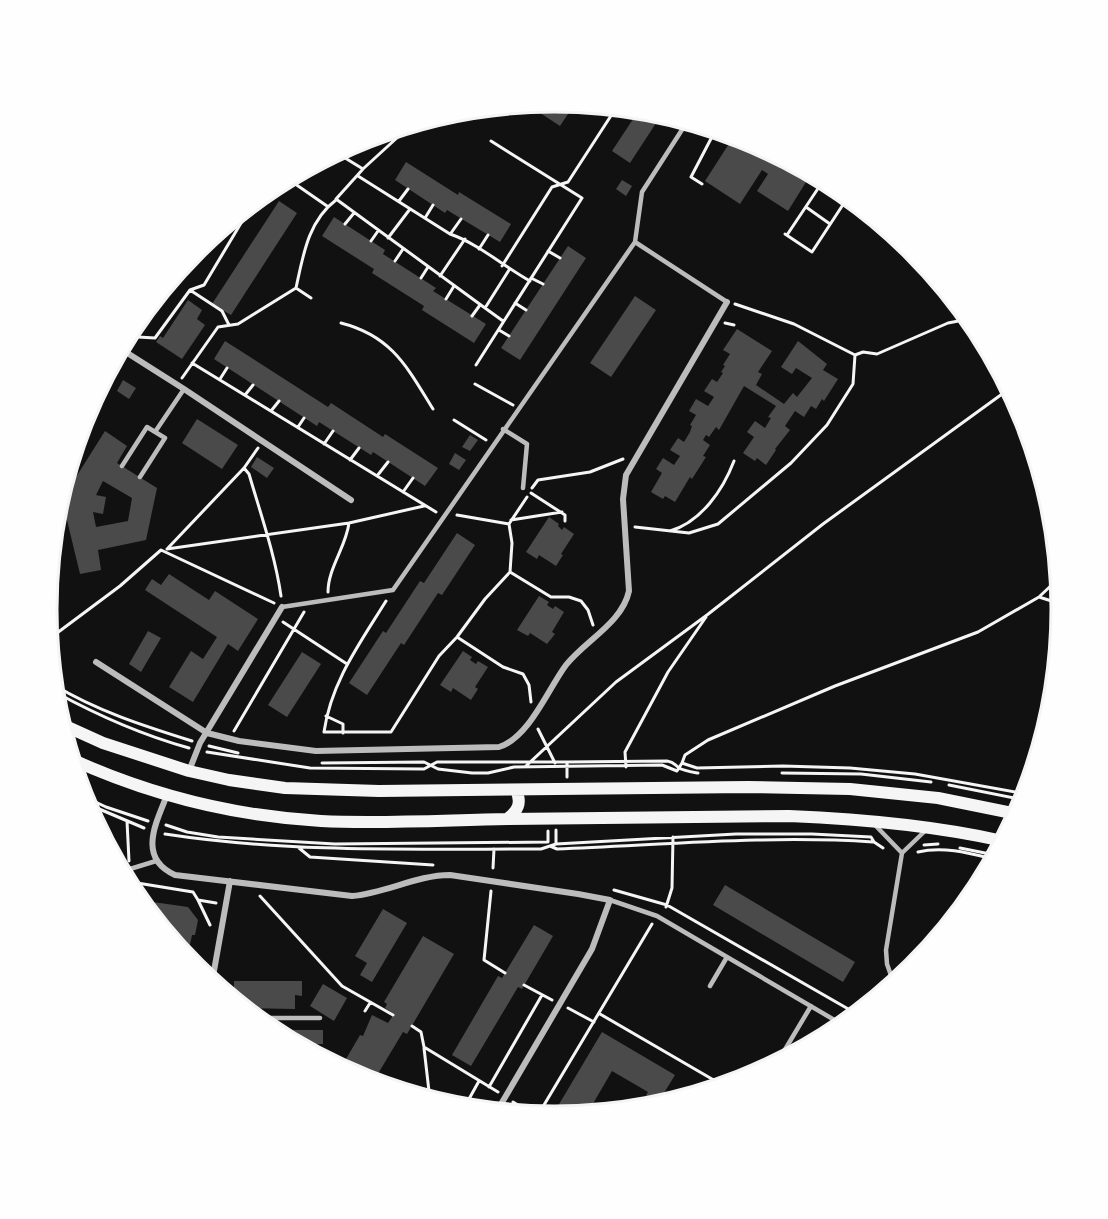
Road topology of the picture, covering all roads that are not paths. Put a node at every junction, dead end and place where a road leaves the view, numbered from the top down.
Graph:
1 (683, 129) edge
2 (635, 242) junction
3 (728, 302) joint
4 (128, 354) edge
5 (184, 389) junction
6 (503, 429) junction
7 (156, 432) junction
8 (165, 438) junction
9 (171, 442) dead end
10 (122, 466) dead end
11 (140, 477) dead end
12 (523, 488) dead end
13 (351, 500) dead end
14 (282, 607) joint
15 (96, 662) dead end
16 (72, 729) edge
17 (207, 733) junction
18 (81, 763) edge
19 (189, 771) junction
20 (516, 790) junction
21 (167, 795) junction
22 (1008, 812) edge
23 (507, 819) junction
24 (870, 819) junction
25 (930, 827) junction
26 (994, 839) edge
27 (902, 854) junction
28 (156, 861) junction
29 (131, 869) edge
30 (230, 881) junction
31 (610, 900) junction
32 (727, 957) junction
33 (214, 971) edge
34 (891, 975) edge
35 (710, 986) dead end
36 (811, 1006) junction
37 (271, 1018) edge
38 (320, 1018) dead end
39 (834, 1020) edge
40 (785, 1049) edge
41 (501, 1103) edge

1 - 2 lane
2 - 3 lane
2 - 6 lane
3 - 17 street
4 - 5 street
5 - 7 lane
5 - 13 street
6 - 12 lane
6 - 14 lane
7 - 8 lane
7 - 10 lane
8 - 9 lane
8 - 11 lane
14 - 17 street
15 - 17 street
16 - 19 main road
17 - 19 street
18 - 21 main road
19 - 20 main road
20 - 22 main road
20 - 23 main road
21 - 23 main road
21 - 28 street
23 - 24 main road
24 - 25 main road
24 - 27 lane
25 - 26 main road
25 - 27 lane
27 - 34 lane
28 - 29 lane
28 - 30 street
30 - 31 street
30 - 33 street
31 - 32 lane
31 - 41 street
32 - 35 lane
32 - 36 lane
36 - 39 lane
36 - 40 lane
37 - 38 lane

